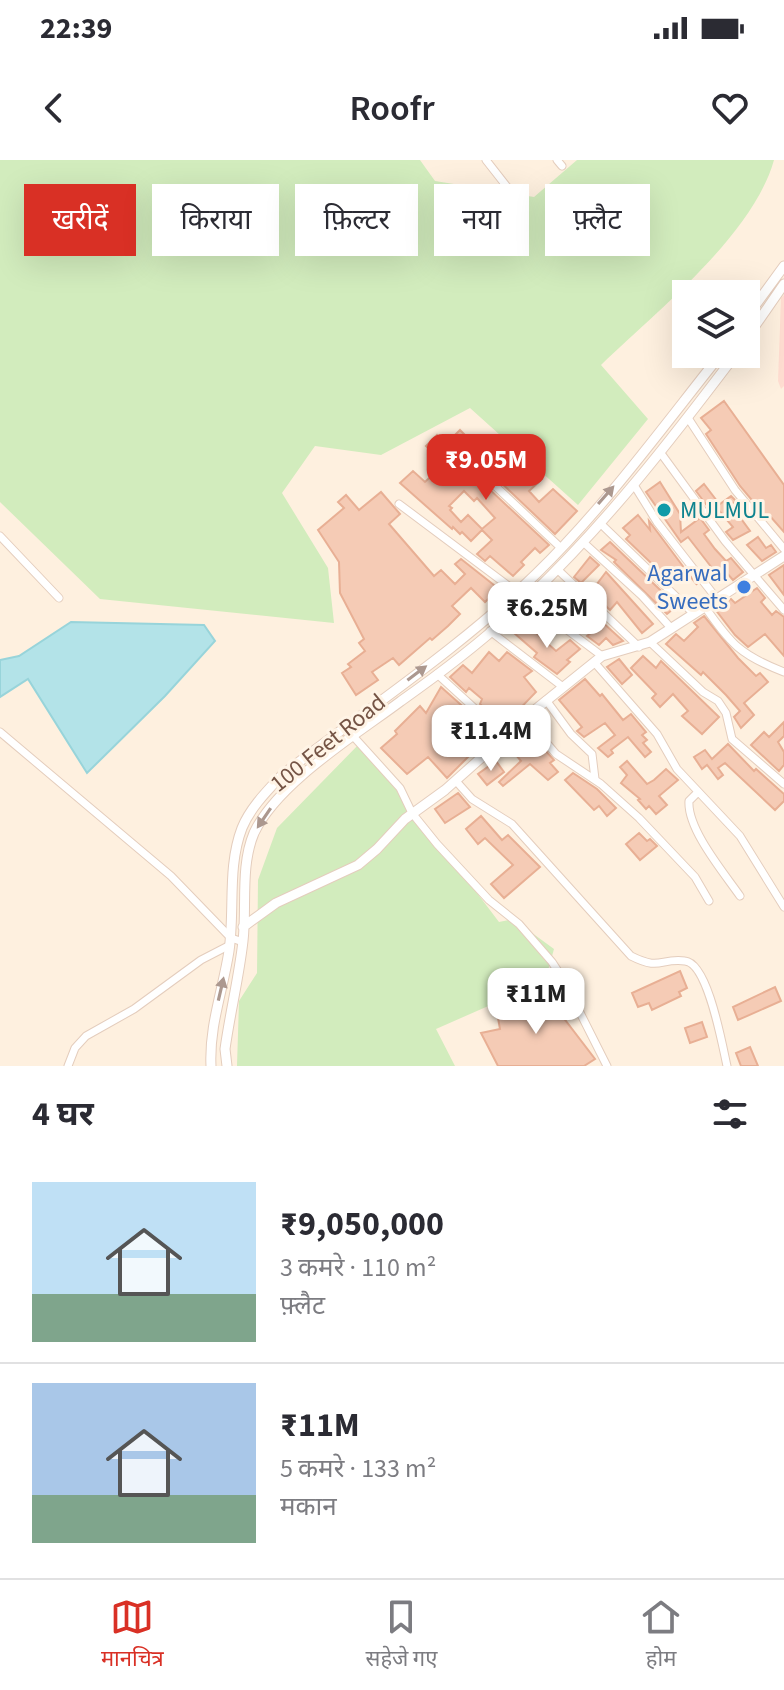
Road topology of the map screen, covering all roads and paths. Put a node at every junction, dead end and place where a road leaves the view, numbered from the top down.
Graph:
1 (486, 160) edge
2 (505, 184) edge
3 (784, 266) edge
4 (784, 284) edge
5 (760, 298) edge
6 (760, 310) edge
7 (764, 312) junction
8 (760, 318) edge
9 (710, 368) edge
10 (726, 368) edge
11 (688, 418) junction
12 (660, 452) junction
13 (491, 482) dead end
14 (634, 485) junction
15 (399, 504) dead end
16 (601, 524) junction
17 (0, 536) edge
18 (583, 542) junction
19 (560, 547) junction
20 (784, 549) edge
21 (784, 556) edge
22 (557, 569) junction
23 (755, 577) junction
24 (516, 591) junction
25 (59, 598) dead end
26 (717, 599) junction
27 (527, 600) junction
28 (705, 607) junction
29 (784, 610) edge
30 (694, 614) junction
31 (671, 628) junction
32 (490, 631) junction
33 (650, 642) junction
34 (639, 647) junction
35 (598, 659) junction
36 (784, 672) edge
37 (437, 674) junction
38 (563, 687) junction
39 (546, 700) junction
40 (526, 719) junction
41 (0, 732) edge
42 (353, 736) junction
43 (506, 737) junction
44 (595, 779) junction
45 (456, 781) junction
46 (784, 784) edge
47 (698, 792) junction
48 (416, 811) junction
49 (740, 896) dead end
50 (709, 901) dead end
51 (784, 907) edge
52 (232, 924) junction
53 (244, 927) junction
54 (230, 941) junction
55 (243, 942) junction
56 (68, 1066) edge
57 (211, 1066) edge
58 (227, 1066) edge
59 (607, 1066) edge
60 (727, 1066) edge

1 - 2 street
3 - 5 street
4 - 7 street
6 - 7 street
7 - 8 street
19 -> 9 street, 100 Feet Road
10 - 11 street, 100 Feet Road
11 - 12 street, 100 Feet Road
11 - 20 street
12 - 14 street, 100 Feet Road
12 - 23 street
13 - 19 street
14 - 16 street, 100 Feet Road
14 - 26 street
15 - 24 street
16 - 18 street, 100 Feet Road
16 - 30 street
17 - 25 street
18 - 22 street, 100 Feet Road
18 - 31 street
19 - 24 street, 100 Feet Road
21 - 23 street
22 - 27 street, 100 Feet Road
22 - 34 street
23 - 26 street
23 - 29 street
24 - 27 street
52 -> 24 street, 100 Feet Road
26 - 28 street
27 - 32 street, 100 Feet Road
27 - 35 street
28 - 30 street
28 - 36 street
30 - 31 street
31 - 33 street
32 - 37 street, 100 Feet Road
32 - 38 street
33 - 34 street
33 - 46 street
34 - 35 street
35 - 38 street
35 - 47 street
37 - 42 street, 100 Feet Road
37 - 43 street
38 - 39 street
39 - 40 street
39 - 44 street
40 - 43 street
40 - 44 street
41 - 54 street
42 - 48 street
42 -> 53 street, 100 Feet Road
43 - 45 street
44 - 50 street
45 - 48 street
45 - 60 street
47 - 49 street
47 - 51 street
48 - 53 street
48 - 59 street
52 - 53 street
52 - 54 street, 100 Feet Road
53 - 55 street, 100 Feet Road
54 - 55 street
54 - 56 street
57 -> 54 street, 100 Feet Road
55 - 58 street, 100 Feet Road

